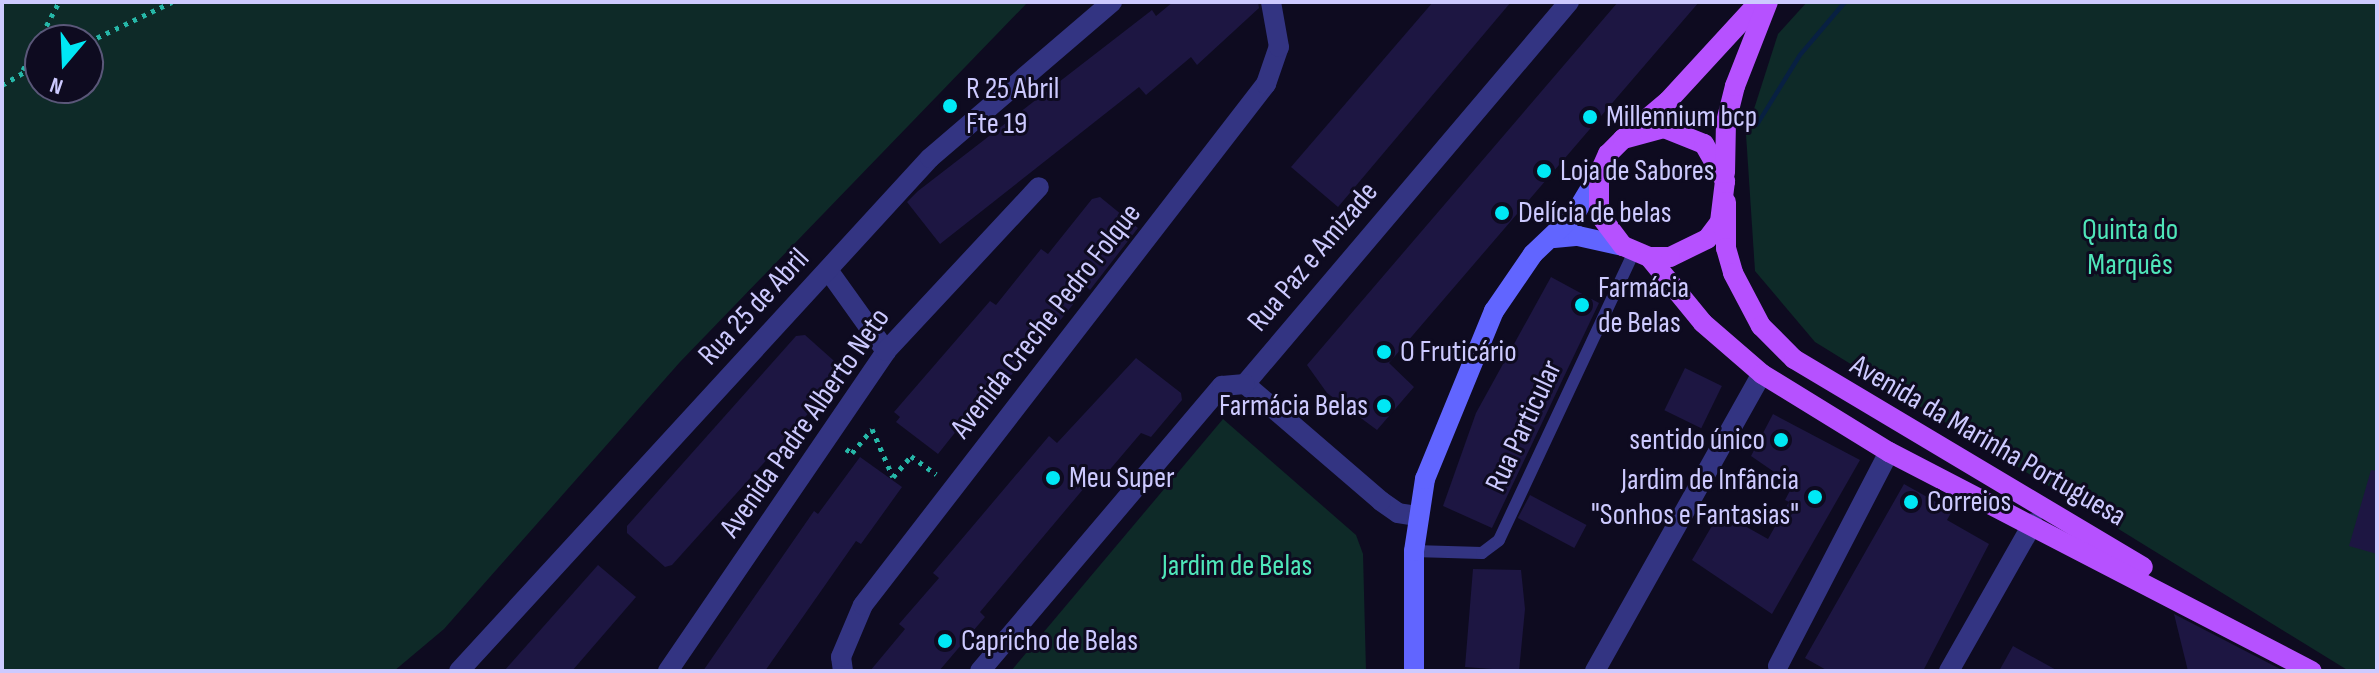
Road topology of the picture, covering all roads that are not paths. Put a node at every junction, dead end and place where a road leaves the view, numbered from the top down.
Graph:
1 (1112, 2) edge
2 (1271, 2) edge
3 (1569, 2) edge
4 (1759, 2) edge
5 (1768, 2) edge
6 (1623, 139) junction
7 (1599, 174) junction
8 (1039, 187) dead end
9 (1726, 191) junction
10 (1554, 238) junction
11 (1636, 252) junction
12 (828, 270) junction
13 (886, 351) junction
14 (1762, 374) junction
15 (1245, 384) junction
16 (1889, 452) junction
17 (1417, 516) junction
18 (2033, 523) junction
19 (1414, 551) junction
20 (1778, 666) dead end
21 (2308, 670) edge
22 (459, 671) edge
23 (668, 671) edge
24 (843, 671) edge
25 (980, 671) edge
26 (1414, 671) edge
27 (1595, 671) edge
28 (1949, 671) edge

1 - 12 street, Rua 25 de Abril
2 - 24 street, Avenida Creche Pedro Folque
3 - 15 street, Rua Paz e Amizade
4 - 6 main road
5 - 9 main road, Avenida da Marinha Portuguesa
6 - 7 main road
6 - 9 main road
7 - 10 main road
7 - 11 main road
8 - 13 street, Avenida Padre Alberto Neto
9 - 11 main road
9 - 21 main road, Avenida da Marinha Portuguesa
10 - 11 main road
10 - 17 main road
11 - 14 main road, Avenida da Marinha Portuguesa
11 - 19 lane, Rua Particular
12 - 13 street
12 - 22 street, Rua 25 de Abril
13 - 23 street, Avenida Padre Alberto Neto
14 - 16 main road, Avenida da Marinha Portuguesa
14 - 27 street
15 - 17 street
15 - 25 street
16 - 18 main road, Avenida da Marinha Portuguesa
16 - 20 street
17 - 19 main road
18 - 21 main road, Avenida da Marinha Portuguesa
18 - 28 street
19 - 26 main road

